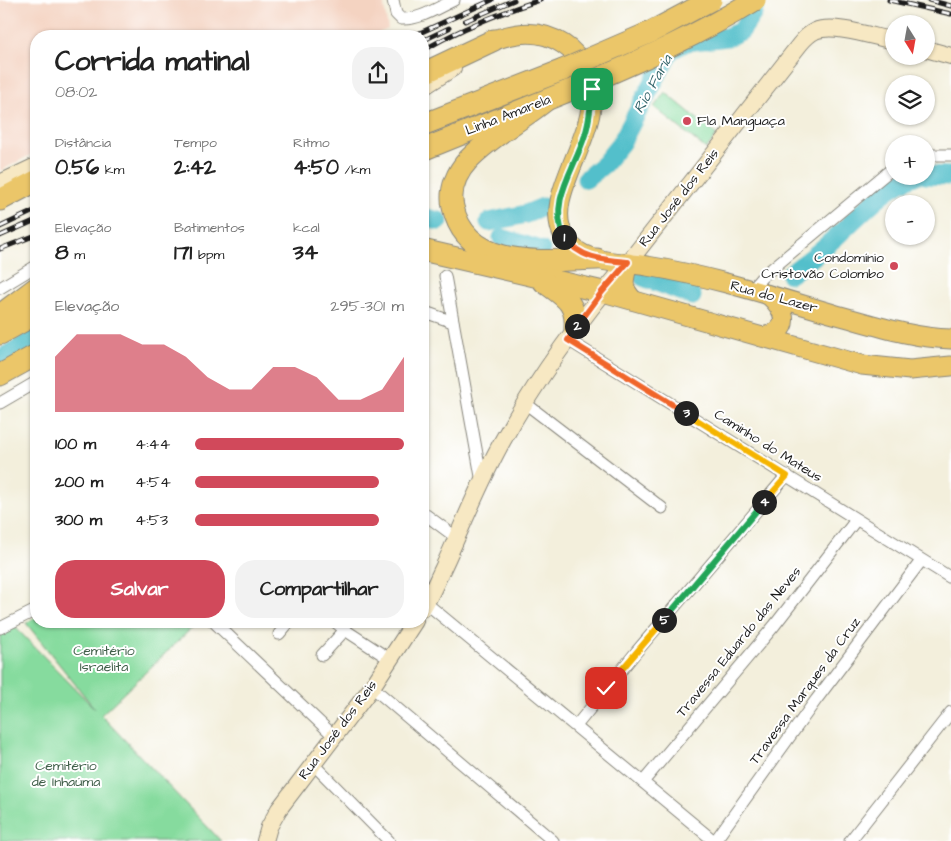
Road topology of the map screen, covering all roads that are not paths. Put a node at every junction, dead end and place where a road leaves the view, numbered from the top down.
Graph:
1 (393, 0) edge
2 (454, 0) edge
3 (711, 0) edge
4 (755, 0) edge
5 (885, 39) edge
6 (494, 40) junction
7 (935, 52) edge
8 (951, 56) edge
9 (429, 71) edge
10 (429, 83) edge
11 (506, 92) junction
12 (545, 101) junction
13 (429, 111) edge
14 (429, 122) edge
15 (429, 147) edge
16 (935, 155) edge
17 (951, 155) edge
18 (30, 169) edge
19 (885, 174) edge
20 (0, 183) edge
21 (30, 184) edge
22 (0, 200) edge
23 (429, 252) edge
24 (597, 259) junction
25 (628, 262) junction
26 (30, 270) edge
27 (445, 276) dead end
28 (536, 276) junction
29 (0, 288) edge
30 (602, 292) junction
31 (760, 292) junction
32 (30, 293) edge
33 (30, 300) edge
34 (634, 300) junction
35 (429, 313) edge
36 (0, 317) edge
37 (30, 317) edge
38 (453, 322) junction
39 (0, 334) edge
40 (572, 334) junction
41 (762, 337) junction
42 (951, 339) edge
43 (30, 358) edge
44 (951, 366) edge
45 (0, 375) edge
46 (30, 386) edge
47 (525, 402) junction
48 (0, 403) edge
49 (787, 476) junction
50 (482, 482) junction
51 (662, 508) dead end
52 (429, 517) edge
53 (856, 520) junction
54 (457, 538) junction
55 (921, 561) junction
56 (951, 578) edge
57 (429, 596) edge
58 (429, 610) edge
59 (30, 613) edge
60 (0, 628) edge
61 (225, 628) edge
62 (284, 628) edge
63 (343, 628) edge
64 (411, 628) edge
65 (345, 630) junction
66 (279, 634) dead end
67 (322, 655) dead end
68 (391, 660) junction
69 (372, 687) junction
70 (951, 712) edge
71 (576, 726) junction
72 (334, 736) junction
73 (313, 764) junction
74 (643, 782) junction
75 (265, 841) edge
76 (389, 841) edge
77 (553, 841) edge
78 (714, 841) edge
79 (850, 841) edge

1 - 2 street
3 - 11 highway, Linha Amarela, bridge
4 - 12 highway, Linha Amarela, bridge
5 - 25 street, Rua José dos Reis
6 - 9 highway
6 - 10 street
6 - 24 main road, Rua do Lazer
7 - 8 street
11 - 13 highway
11 - 14 highway, Linha Amarela
12 - 15 highway, Linha Amarela
12 - 24 highway
16 - 17 street
18 - 20 street
19 - 31 street
21 - 22 highway
23 - 28 highway
24 - 25 main road, Rua do Lazer
25 - 30 street, Rua José dos Reis
25 - 31 main road, Rua do Lazer
25 - 34 main road
26 - 29 street
27 - 38 street
28 - 30 highway
28 - 40 highway
30 - 34 main road
30 - 40 street, Rua José dos Reis
31 - 41 main road
31 - 42 main road, Rua do Lazer
32 - 36 highway
33 - 36 highway
34 - 41 main road
35 - 38 street
37 - 39 highway
38 - 50 street
40 - 47 street, Rua José dos Reis
40 - 49 street, Caminho do Mateus
41 - 44 main road
43 - 45 highway
46 - 48 street
47 - 50 street, Rua José dos Reis
47 - 51 street
49 - 53 street, Caminho do Mateus
49 - 71 street
50 - 54 street, Rua José dos Reis
52 - 54 street
53 - 55 street, Caminho do Mateus
53 - 74 street, Travessa Eduardo das Neves
54 - 57 street, Rua José dos Reis
55 - 56 street, Caminho do Mateus
55 - 78 street, Travessa Marques da Cruz
58 - 71 street
59 - 60 street
61 - 72 street
62 - 66 street
63 - 65 street
64 - 68 street, Rua José dos Reis
65 - 67 street
65 - 68 street
68 - 69 street, Rua José dos Reis
69 - 72 street, Rua José dos Reis
69 - 77 street
70 - 79 street
71 - 74 street
72 - 73 street, Rua José dos Reis
73 - 75 street, Rua José dos Reis
73 - 76 street
74 - 78 street

